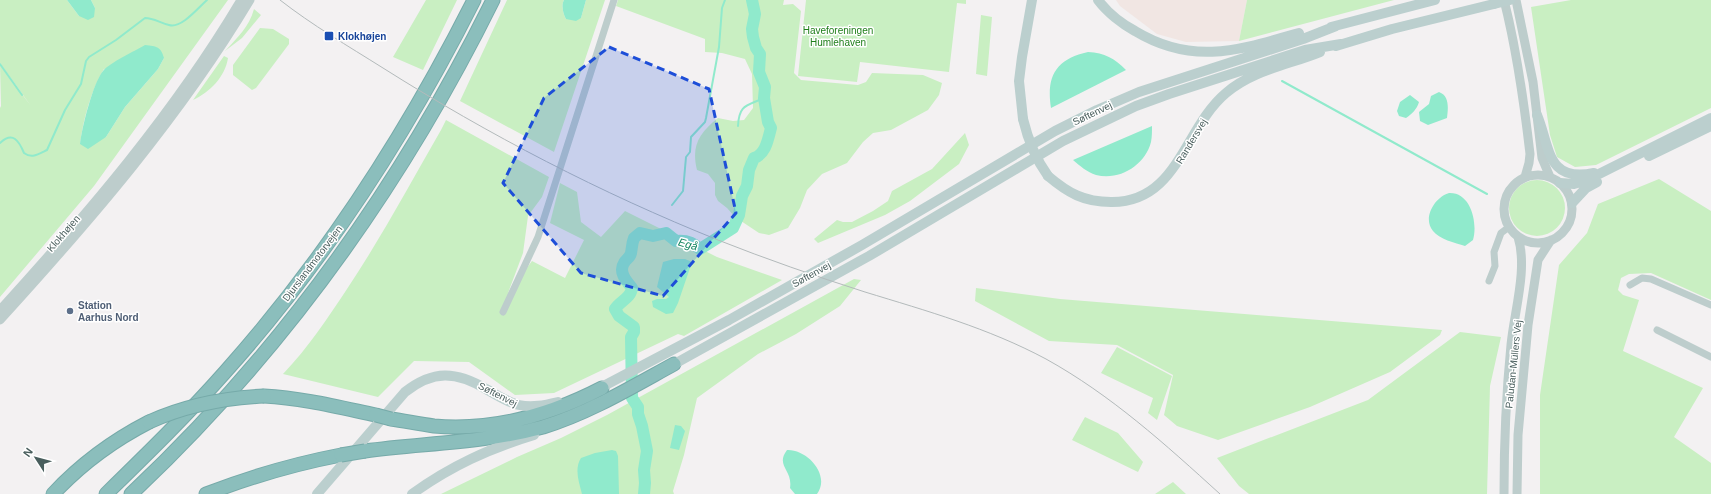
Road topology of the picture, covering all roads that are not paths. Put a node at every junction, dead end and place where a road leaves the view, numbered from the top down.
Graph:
1 (241, 0) edge
2 (250, 0) edge
3 (474, 0) edge
4 (493, 0) edge
5 (614, 0) edge
6 (1032, 0) edge
7 (1098, 0) edge
8 (1435, 0) edge
9 (1510, 0) edge
10 (1516, 0) edge
11 (1499, 2) edge
12 (1336, 26) junction
13 (1341, 44) junction
14 (1537, 115) junction
15 (1711, 118) edge
16 (1711, 126) edge
17 (1604, 171) junction
18 (1525, 177) junction
19 (1550, 177) junction
20 (1560, 183) junction
21 (1572, 203) junction
22 (1508, 227) junction
23 (1518, 237) junction
24 (1551, 240) junction
25 (1489, 281) dead end
26 (1630, 285) dead end
27 (1711, 305) edge
28 (0, 310) edge
29 (503, 312) dead end
30 (0, 320) edge
31 (1656, 330) dead end
32 (1711, 357) edge
33 (674, 364) joint
34 (603, 388) junction
35 (605, 404) junction
36 (53, 494) edge
37 (106, 494) edge
38 (131, 494) edge
39 (206, 494) edge
40 (317, 494) edge
41 (412, 494) edge
42 (1504, 494) edge
43 (1517, 494) edge

1 - 28 street, Klokhøjen
2 - 30 street, Klokhøjen
3 - 37 highway, Djurslandmotorvejen
4 - 38 highway, Djurslandmotorvejen
5 - 29 street
6 - 13 main road, Randersvej, bridge
7 - 12 main road
8 - 12 main road
9 - 11 main road, Randersvej, bridge
10 - 14 street
11 - 13 main road, Randersvej
11 - 18 street
12 - 34 main road, Søftenvej
13 - 33 main road, Søftenvej
14 - 17 main road
14 - 19 street
15 - 17 main road
16 - 21 main road
17 - 20 main road
18 - 19 street
18 - 22 street
19 - 20 street
20 - 21 street
21 - 24 street
22 - 23 street
22 - 25 street
23 - 24 street
23 - 42 street, Paludan-Müllers Vej
24 - 43 street, Paludan-Müllers Vej
26 - 27 street
31 - 32 street
33 - 35 highway
34 - 36 highway, bridge
34 - 40 main road, Søftenvej
35 - 39 highway, bridge
35 - 41 main road

